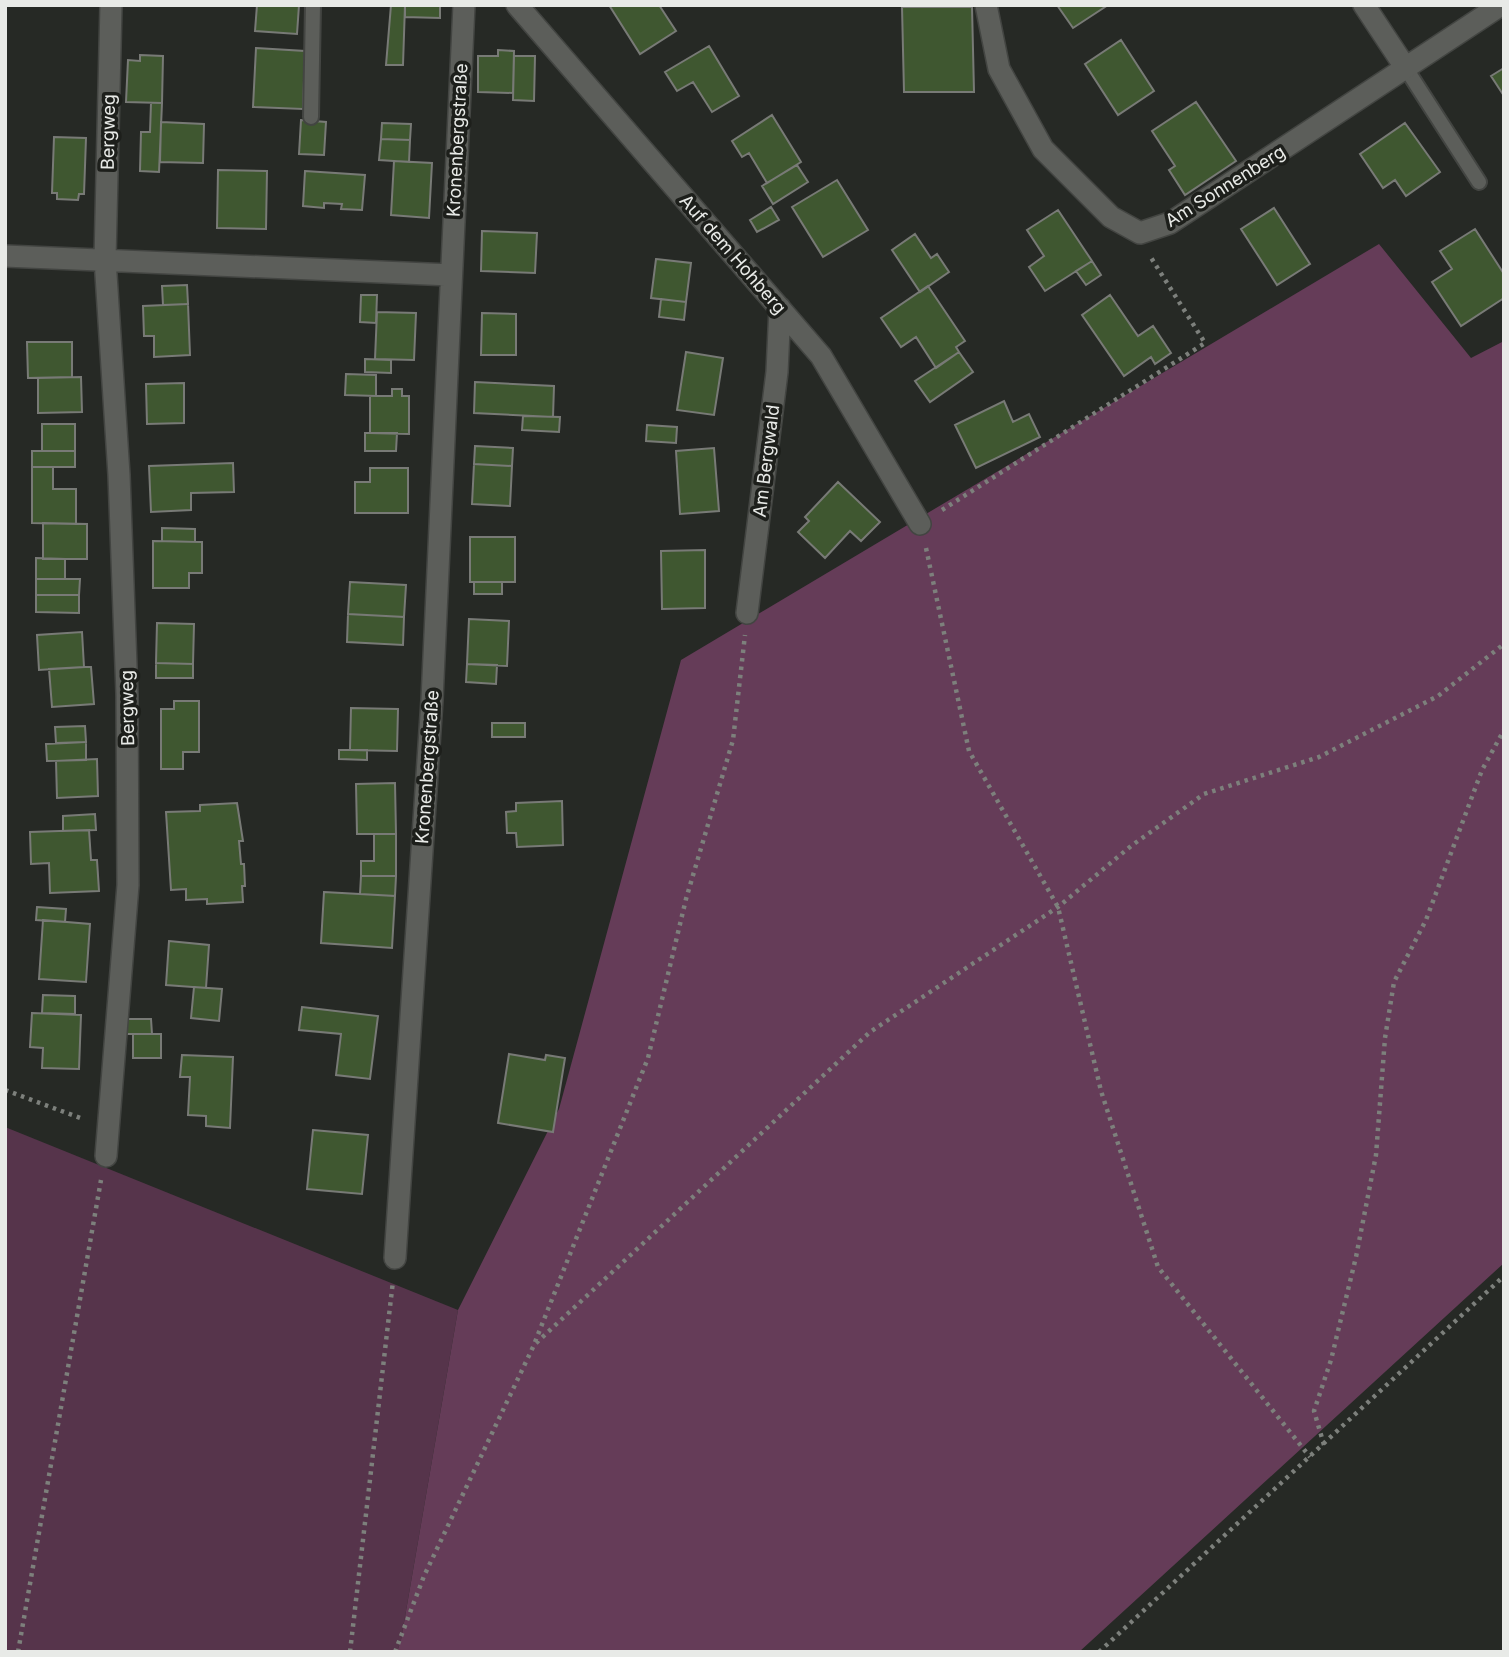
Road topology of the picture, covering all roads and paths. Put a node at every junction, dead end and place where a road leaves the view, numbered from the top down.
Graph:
1 (111, 5) edge
2 (313, 5) edge
3 (464, 5) edge
4 (517, 5) edge
5 (986, 5) edge
6 (1364, 5) edge
7 (1501, 5) edge
8 (1405, 67) junction
9 (311, 117) dead end
10 (1479, 182) dead end
11 (1140, 233) junction
12 (5, 256) edge
13 (105, 259) junction
14 (451, 275) junction
15 (780, 308) junction
16 (920, 524) junction
17 (747, 613) joint
18 (1504, 645) edge
19 (1504, 730) edge
20 (1058, 907) junction
21 (5, 1090) edge
22 (108, 1129) junction
23 (106, 1156) joint
24 (395, 1258) joint
25 (1504, 1276) edge
26 (534, 1345) junction
27 (1324, 1445) junction
28 (1310, 1457) junction
29 (18, 1652) edge
30 (351, 1652) edge
31 (396, 1652) edge
32 (1098, 1652) edge

1 - 13 street, Bergweg
2 - 9 lane
3 - 14 street, Kronenbergstraße
4 - 15 street, Auf dem Hohberg
5 - 11 street
6 - 8 street
7 - 8 street, Am Sonnenberg
8 - 10 lane
8 - 11 street, Am Sonnenberg
11 - 16 path
12 - 13 street
13 - 14 street
13 - 22 street, Bergweg
14 - 24 street, Kronenbergstraße
15 - 16 street, Auf dem Hohberg
15 - 17 street, Am Bergwald
16 - 20 path
17 - 26 path
18 - 20 path
19 - 27 path
20 - 26 path
20 - 28 path
21 - 22 path
22 - 23 street, Bergweg
23 - 29 path
24 - 30 path
25 - 27 path
26 - 31 path
27 - 28 path
28 - 32 path

